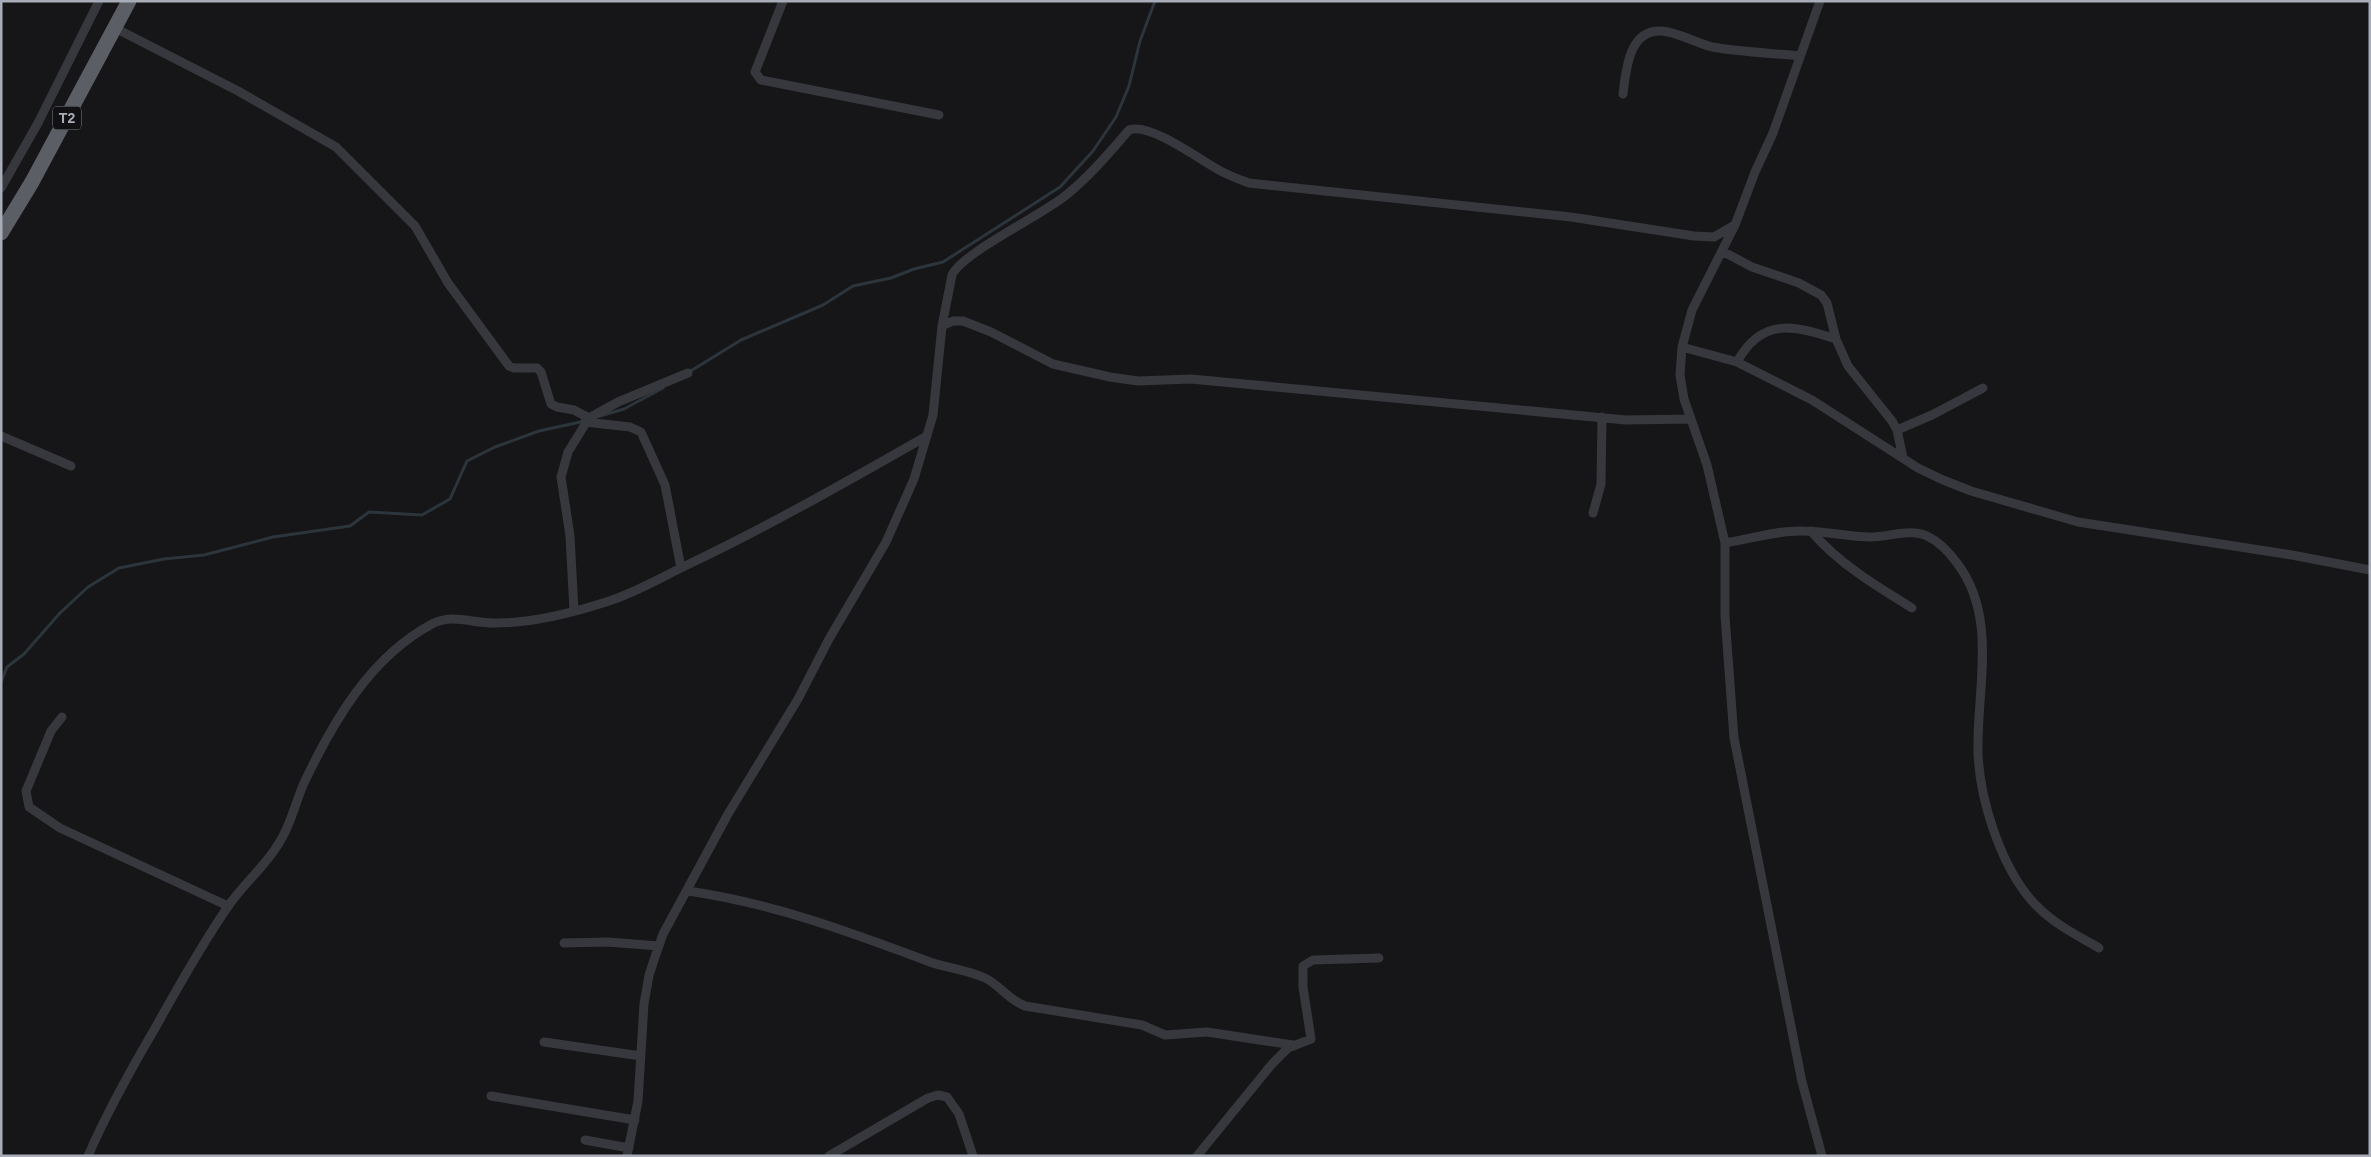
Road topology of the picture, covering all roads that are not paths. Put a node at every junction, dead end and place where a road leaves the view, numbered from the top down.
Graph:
1 (99, 1) edge
2 (129, 1) edge
3 (783, 1) edge
4 (1820, 1) edge
5 (115, 28) junction
6 (1800, 56) junction
7 (1623, 94) dead end
8 (940, 114) dead end
9 (1, 188) edge
10 (1735, 225) junction
11 (1, 233) edge
12 (1722, 251) junction
13 (942, 326) junction
14 (1836, 339) junction
15 (1682, 347) junction
16 (1737, 362) junction
17 (688, 373) dead end
18 (1983, 388) dead end
19 (1602, 418) junction
20 (1691, 419) junction
21 (587, 420) junction
22 (1897, 430) junction
23 (1, 436) edge
24 (927, 436) junction
25 (1903, 458) junction
26 (71, 466) dead end
27 (1593, 513) dead end
28 (1810, 531) junction
29 (1725, 542) junction
30 (680, 568) junction
31 (2370, 570) edge
32 (1912, 608) dead end
33 (574, 611) junction
34 (62, 717) dead end
35 (688, 891) junction
36 (228, 906) junction
37 (564, 943) dead end
38 (659, 946) junction
39 (2099, 948) dead end
40 (1379, 958) dead end
41 (544, 1042) dead end
42 (1293, 1045) junction
43 (641, 1056) junction
44 (491, 1096) dead end
45 (636, 1120) junction
46 (585, 1140) dead end
47 (628, 1152) edge
48 (88, 1156) edge
49 (829, 1156) edge
50 (973, 1156) edge
51 (1197, 1156) edge
52 (1822, 1156) edge

1 - 9 street
2 - 5 highway, T2
3 - 8 street
4 - 6 street
5 - 11 highway, T2
5 - 21 street
6 - 7 street
6 - 10 street
10 - 12 street
10 - 13 street
12 - 14 street
12 - 15 street
13 - 19 street
13 - 24 street
14 - 16 street
14 - 22 street
15 - 16 street
15 - 20 street
16 - 25 street
17 - 21 street
18 - 22 street
19 - 20 street
19 - 27 street
20 - 29 street
21 - 30 street
21 - 33 street
22 - 25 street
23 - 26 street
24 - 30 street
24 - 35 street
25 - 31 street
28 - 29 street
28 - 32 street
28 - 39 street
29 - 52 street
30 - 33 street
33 - 36 street
34 - 36 street
35 - 38 street
35 - 42 street
36 - 48 street
37 - 38 street
38 - 43 street
40 - 42 street
41 - 43 street
42 - 51 street
43 - 45 street
44 - 45 street
45 - 47 street
46 - 47 street
49 - 50 street

